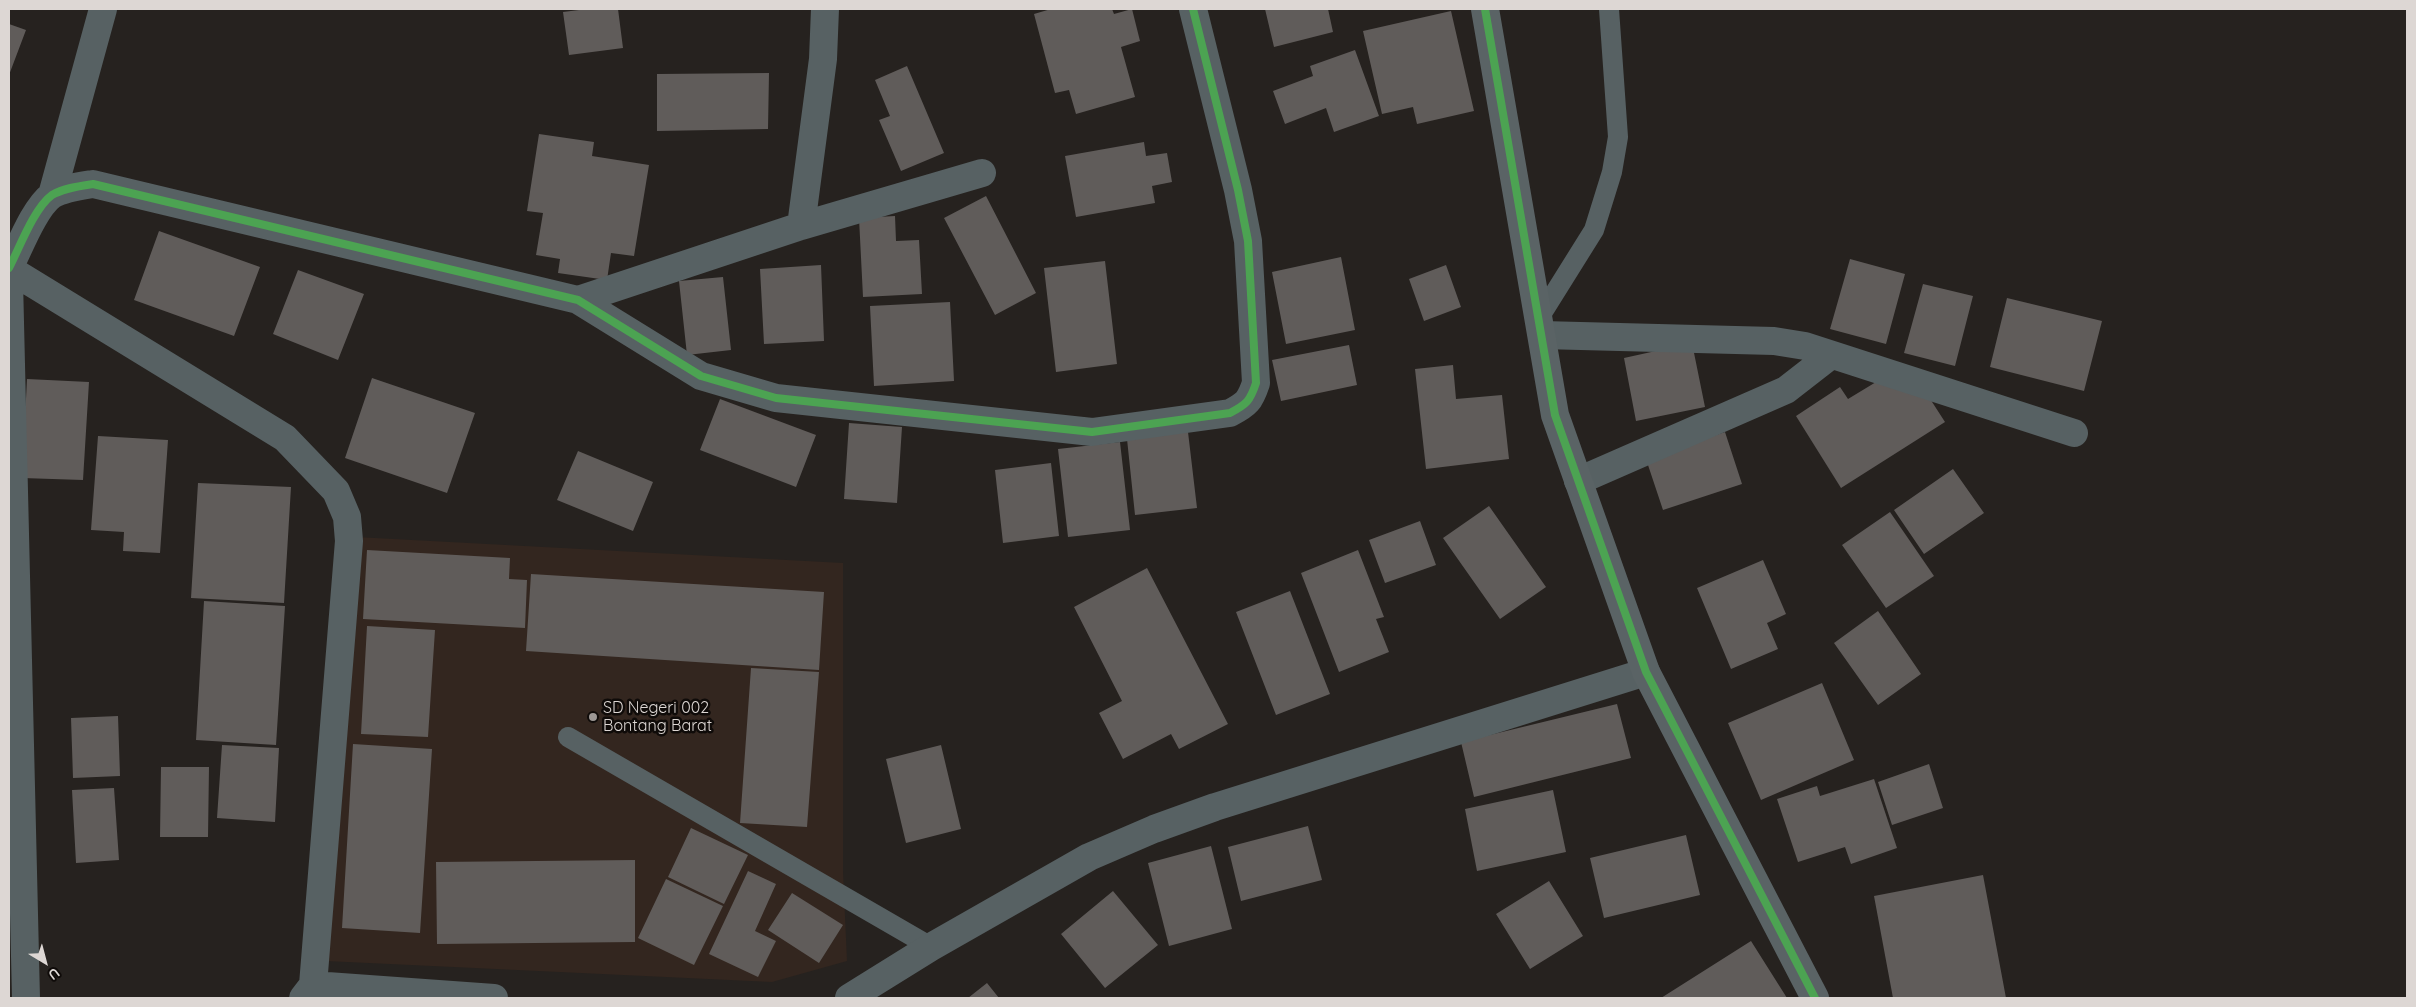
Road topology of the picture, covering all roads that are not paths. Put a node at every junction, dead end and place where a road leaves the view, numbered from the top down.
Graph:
1 (103, 9) edge
2 (826, 9) edge
3 (1193, 9) edge
4 (1485, 9) edge
5 (1609, 9) edge
6 (982, 173) dead end
7 (52, 196) junction
8 (801, 226) junction
9 (9, 269) edge
10 (9, 280) edge
11 (578, 300) junction
12 (1541, 326) junction
13 (1832, 355) junction
14 (2074, 433) dead end
15 (1578, 481) junction
16 (1646, 672) junction
17 (568, 737) dead end
18 (931, 947) junction
19 (322, 993) edge
20 (26, 998) edge
21 (494, 998) edge
22 (849, 998) edge
23 (1815, 998) edge

1 - 7 street
2 - 8 street
3 - 11 street
4 - 12 street
5 - 12 lane
6 - 8 street
7 - 9 street
7 - 11 street
8 - 11 street
9 - 19 street
10 - 20 street
12 - 13 street
12 - 15 street
13 - 14 street
13 - 15 street
15 - 16 street
16 - 18 street
16 - 23 street
17 - 18 lane
18 - 22 street
19 - 21 street

